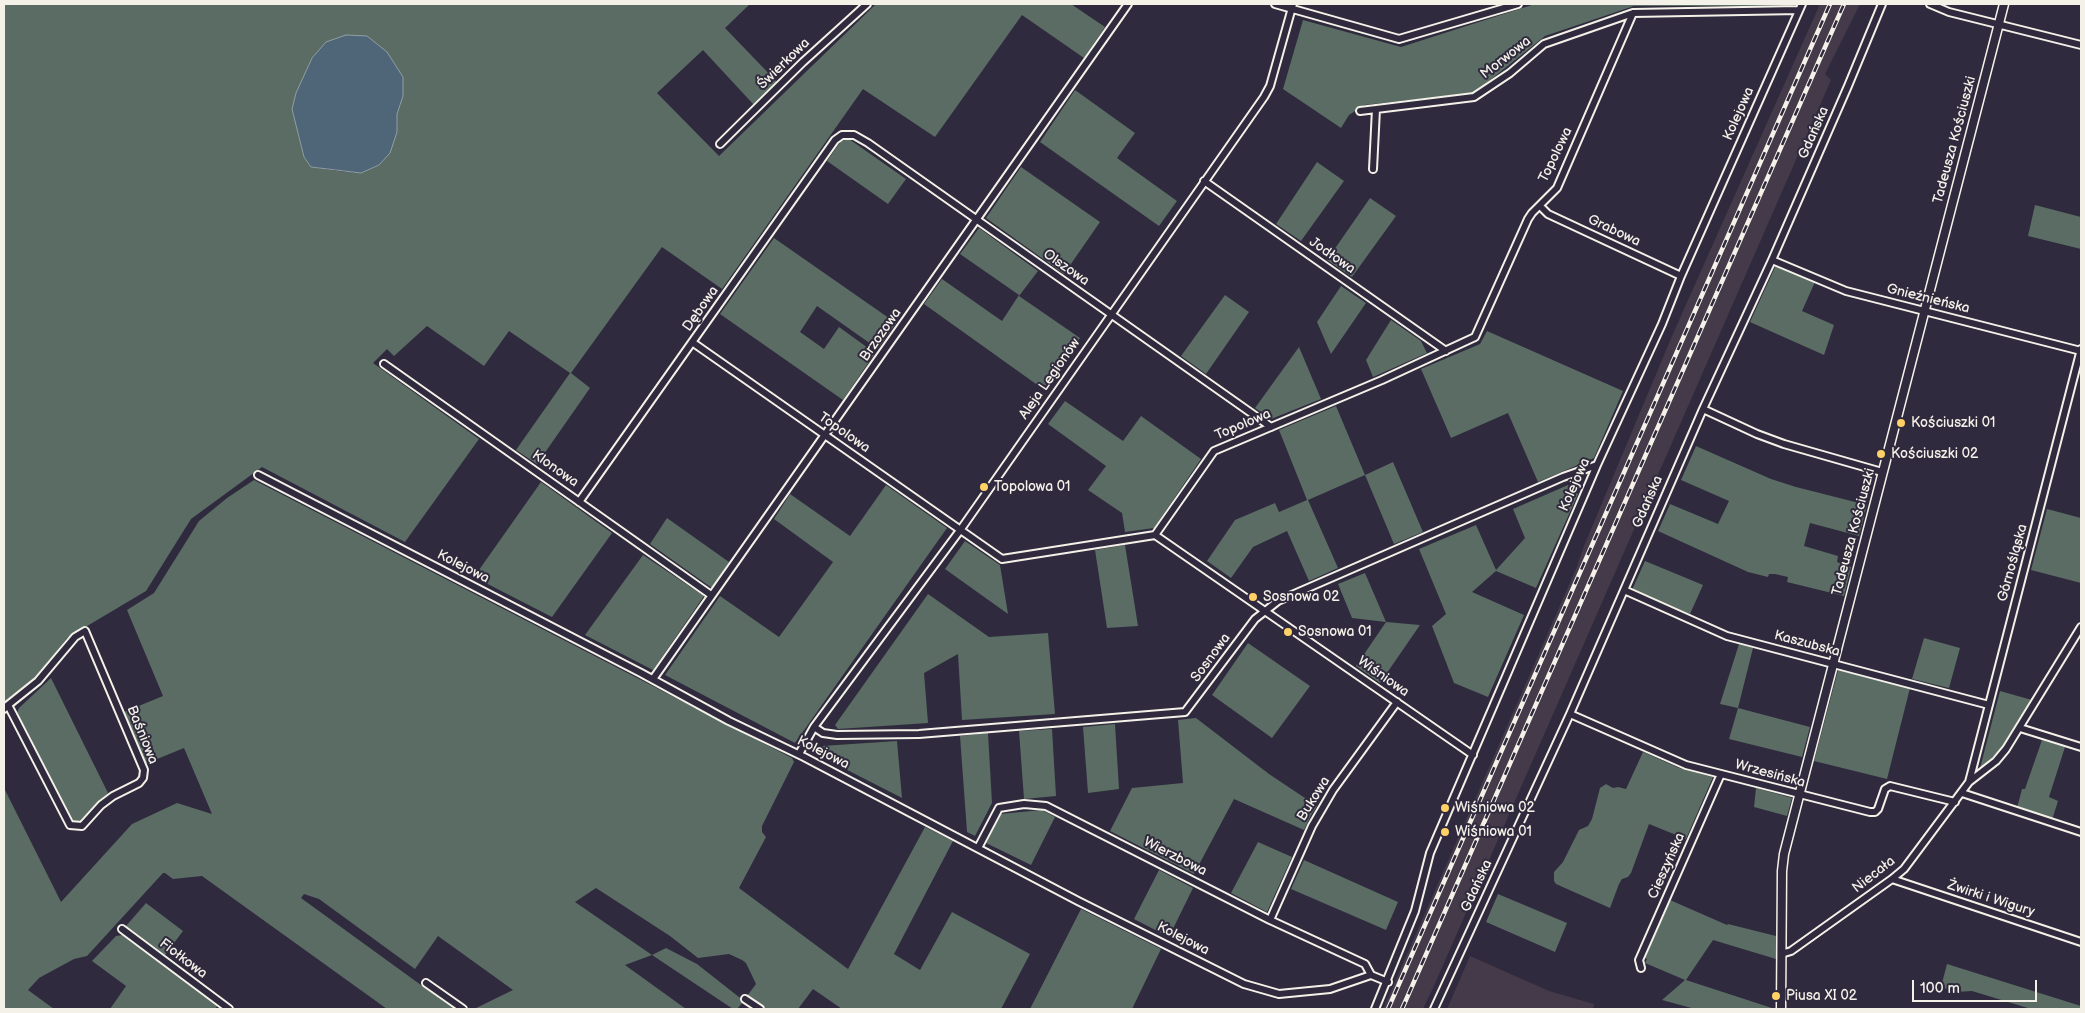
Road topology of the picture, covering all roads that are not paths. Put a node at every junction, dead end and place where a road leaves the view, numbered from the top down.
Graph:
1 (867, 4) edge
2 (1128, 4) edge
3 (1275, 4) edge
4 (1518, 4) edge
5 (1882, 4) edge
6 (1930, 4) edge
7 (2004, 4) edge
8 (1292, 6) edge
9 (1800, 7) edge
10 (1633, 14) junction
11 (1999, 24) junction
12 (2081, 45) edge
13 (1376, 109) junction
14 (1360, 111) dead end
15 (845, 135) joint
16 (720, 144) dead end
17 (1373, 169) dead end
18 (1204, 181) junction
19 (1540, 206) junction
20 (977, 221) junction
21 (1772, 260) junction
22 (1681, 276) junction
23 (1924, 311) junction
24 (1111, 314) junction
25 (692, 342) junction
26 (1446, 351) junction
27 (2081, 351) edge
28 (384, 364) dead end
29 (1703, 409) junction
30 (1271, 427) junction
31 (825, 435) junction
32 (1598, 466) junction
33 (1882, 472) junction
34 (258, 475) dead end
35 (579, 502) junction
36 (961, 529) junction
37 (1155, 534) junction
38 (1624, 590) junction
39 (711, 595) junction
40 (1265, 610) junction
41 (2081, 627) edge
42 (1832, 664) junction
43 (653, 679) junction
44 (1397, 702) junction
45 (1989, 705) junction
46 (6, 707) edge
47 (1570, 714) junction
48 (814, 728) junction
49 (2020, 728) junction
50 (2081, 747) edge
51 (799, 754) junction
52 (1473, 755) junction
53 (1721, 774) junction
54 (1969, 782) junction
55 (1962, 792) junction
56 (1799, 794) junction
57 (1955, 802) junction
58 (2081, 832) edge
59 (978, 848) junction
60 (1892, 879) junction
61 (1270, 920) junction
62 (122, 929) dead end
63 (2081, 942) edge
64 (1781, 954) junction
65 (1641, 968) dead end
66 (1371, 975) junction
67 (1388, 982) junction
68 (426, 983) dead end
69 (745, 999) dead end
70 (229, 1009) edge
71 (463, 1009) edge
72 (760, 1009) edge
73 (1375, 1009) edge
74 (1434, 1009) edge
75 (1781, 1009) edge

1 - 16 street, Świerkowa
2 - 20 street, Brzozowa
3 - 8 street
4 - 8 street
5 - 21 street, Gdańska
6 - 11 street
7 - 11 street, Tadeusza Kościuszki
8 - 18 street, Aleja Legionów
9 - 10 street, Morwowa
9 - 22 street, Kolejowa
10 - 13 street, Morwowa
10 - 19 street, Topolowa
11 - 12 street
11 - 23 street, Tadeusza Kościuszki
13 - 14 street, Morwowa
13 - 17 street
15 - 20 street, Olszowa
15 - 25 street, Dębowa
18 - 24 street, Aleja Legionów
18 - 26 street, Jodłowa
19 - 22 street, Grabowa
19 - 26 street, Topolowa
20 - 24 street, Olszowa
20 - 31 street, Brzozowa
21 - 23 street, Gnieźnieńska
21 - 29 street, Gdańska
22 - 32 street, Kolejowa
23 - 27 street, Gnieźnieńska
23 - 33 street, Tadeusza Kościuszki
24 - 30 street, Olszowa
24 - 36 street, Aleja Legionów
25 - 31 street, Topolowa
25 - 35 street, Dębowa
26 - 30 street, Topolowa
27 - 45 street, Górnośląska
28 - 35 street, Klonowa
29 - 33 street
29 - 38 street, Gdańska
30 - 37 street, Topolowa
31 - 36 street, Topolowa
31 - 39 street, Brzozowa
32 - 40 street, Sosnowa
32 - 52 street, Kolejowa
33 - 42 street, Tadeusza Kościuszki
34 - 43 street, Kolejowa
35 - 39 street, Klonowa
36 - 37 street, Topolowa
36 - 48 street, Aleja Legionów
37 - 40 street, Wiśniowa
38 - 42 street, Kaszubska
38 - 47 street, Gdańska
39 - 43 street, Brzozowa
40 - 44 street, Wiśniowa
40 - 48 street, Sosnowa
41 - 49 street, Niecała
42 - 45 street, Kaszubska
42 - 56 street, Tadeusza Kościuszki
43 - 51 street, Kolejowa
44 - 52 street, Wiśniowa
44 - 61 street, Bukowa
45 - 54 street, Górnośląska
46 - 46 street, Baśniowa
47 - 53 street, Wrzesińska
47 - 74 street, Gdańska
48 - 51 street, Aleja Legionów
49 - 50 street
49 - 54 street, Niecała
51 - 59 street, Kolejowa
52 - 67 street, Kolejowa
53 - 56 street, Wrzesińska
53 - 65 street, Cieszyńska
54 - 55 street, Niecała
55 - 57 street, Niecała
55 - 58 street
56 - 57 street, Wrzesińska
56 - 64 street, Tadeusza Kościuszki
57 - 60 street, Niecała
59 - 61 street, Wierzbowa
59 - 66 street, Kolejowa
60 - 63 street, Żwirki i Wigury
60 - 64 street, Niecała
61 - 66 street, Wierzbowa
62 - 70 street, Fiołkowa
64 - 75 street, Tadeusza Kościuszki
66 - 67 street
67 - 73 street, Kolejowa
68 - 71 street
69 - 72 street

